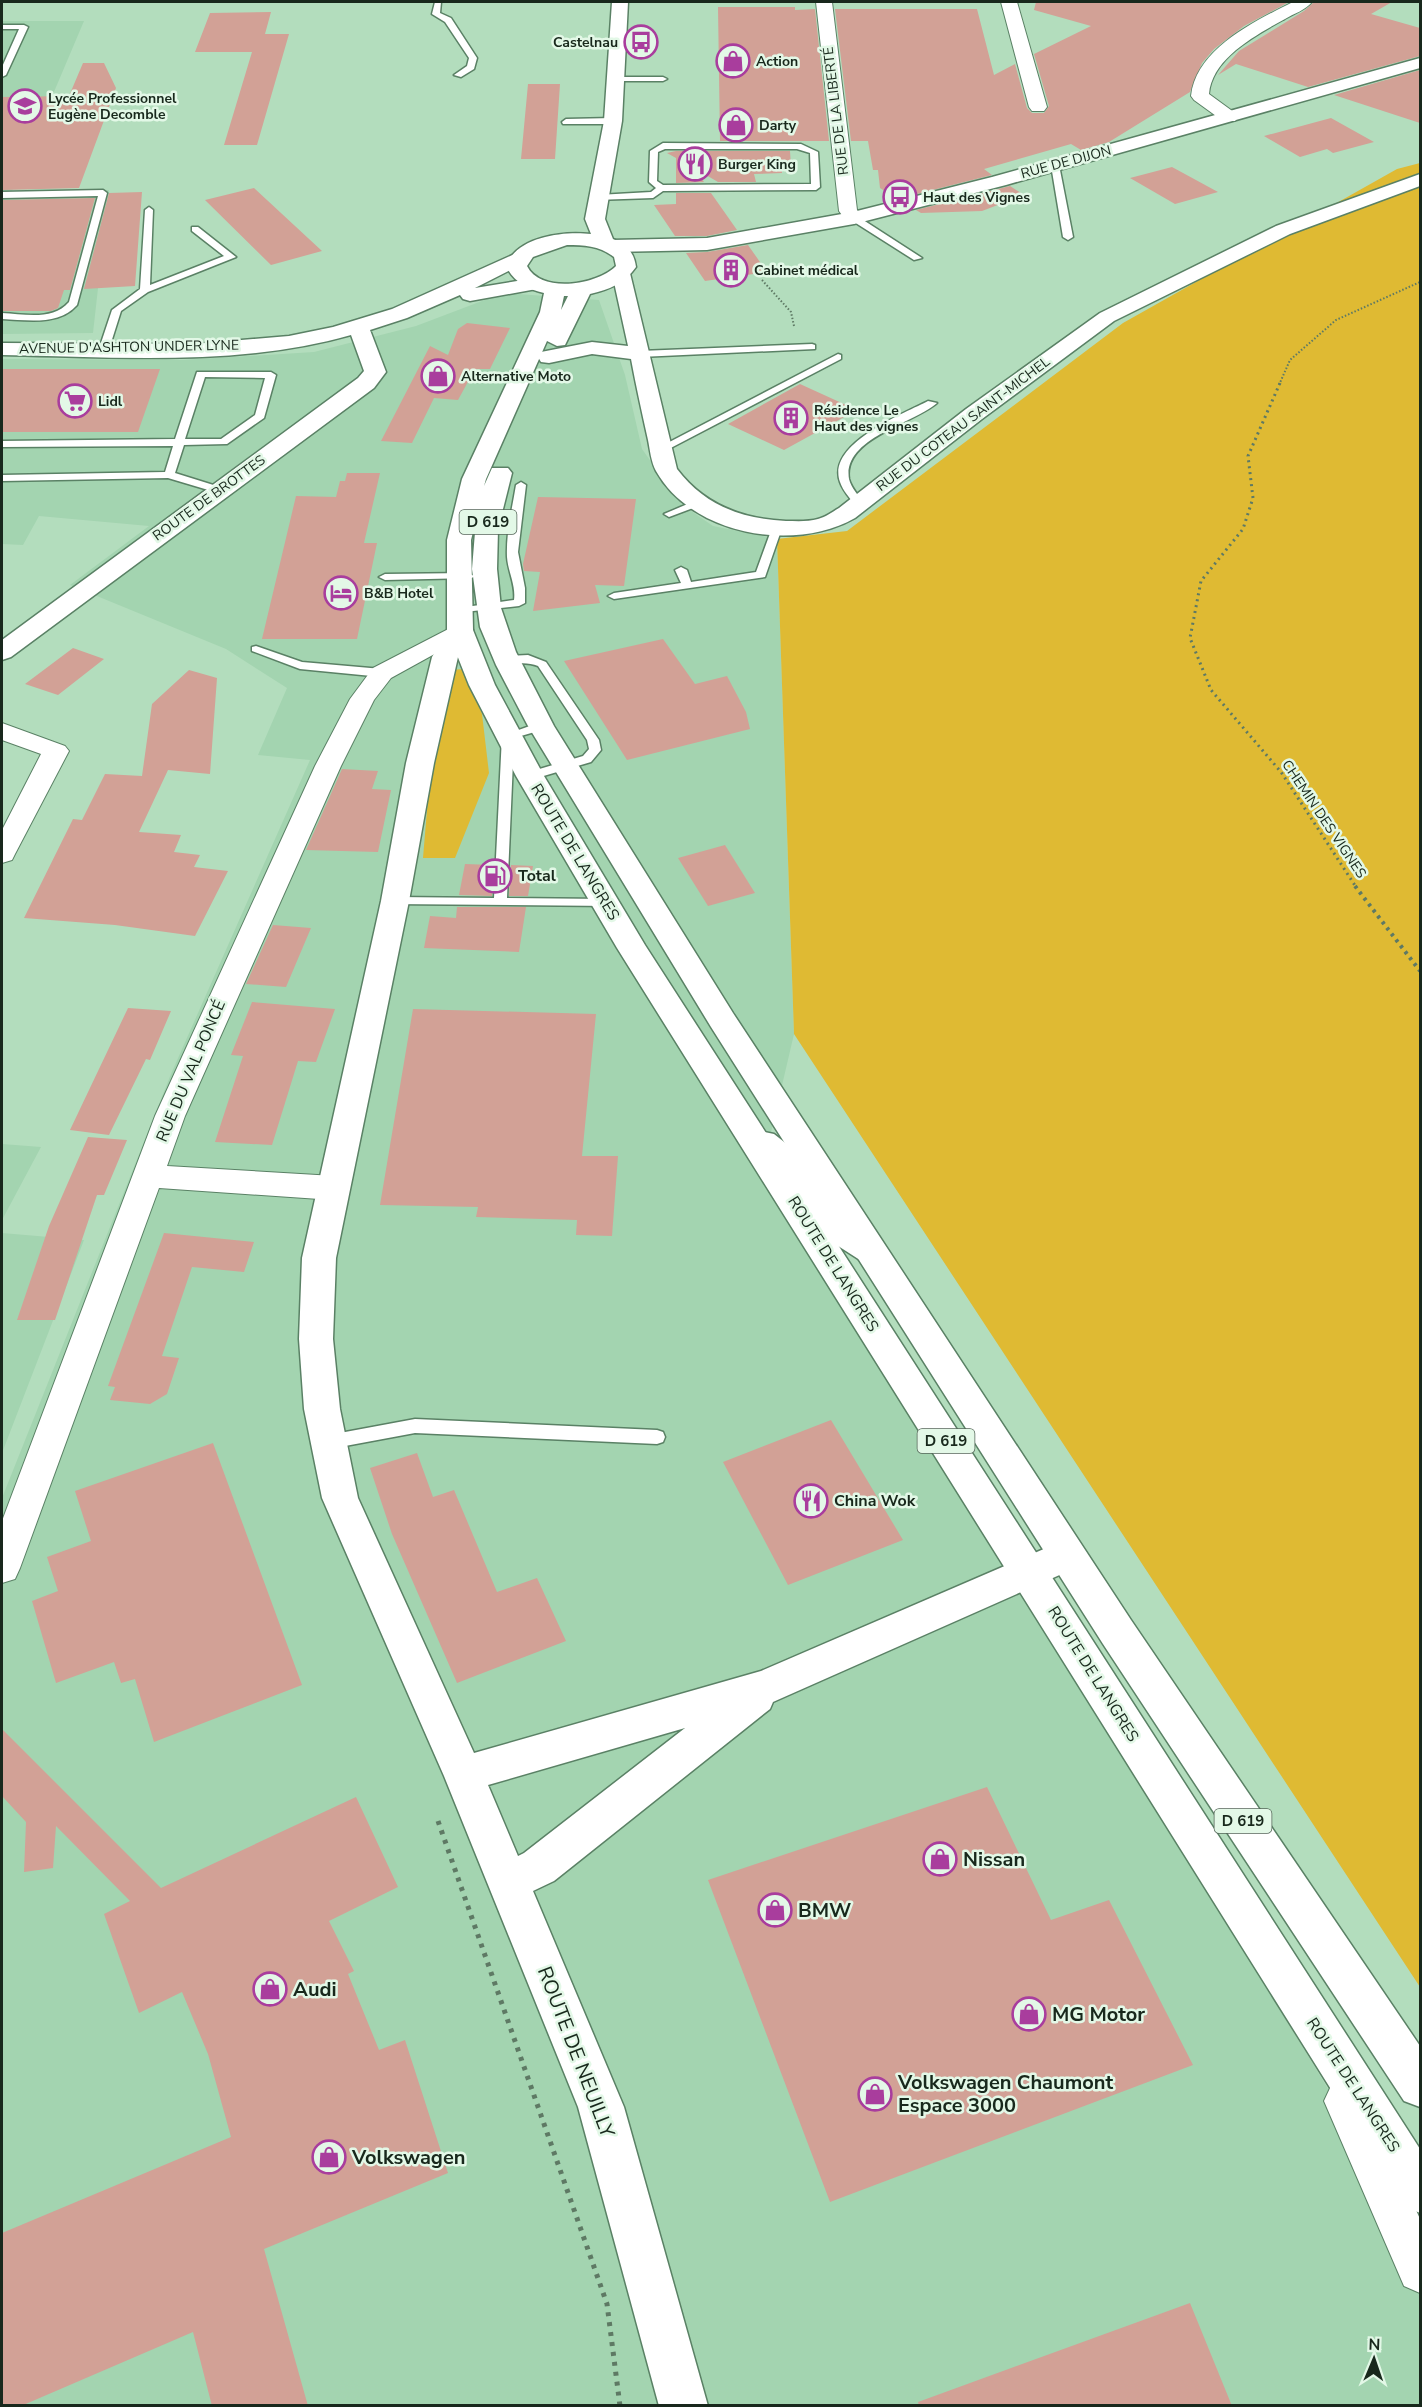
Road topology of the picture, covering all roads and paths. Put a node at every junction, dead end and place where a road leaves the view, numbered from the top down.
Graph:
1 (438, 2) edge
2 (620, 2) edge
3 (824, 2) edge
4 (1009, 2) edge
5 (1304, 2) edge
6 (2, 27) edge
7 (1420, 63) edge
8 (2, 75) edge
9 (458, 75) dead end
10 (616, 79) junction
11 (663, 79) dead end
12 (1038, 107) dead end
13 (1229, 117) junction
14 (613, 121) junction
15 (566, 122) dead end
16 (1055, 165) junction
17 (602, 173) junction
18 (1420, 180) edge
19 (662, 188) junction
20 (2, 195) edge
21 (598, 198) junction
22 (149, 210) dead end
23 (854, 218) junction
24 (195, 229) dead end
25 (1068, 237) dead end
26 (542, 244) junction
27 (707, 244) junction
28 (608, 245) junction
29 (519, 258) junction
30 (917, 258) dead end
31 (624, 270) junction
32 (762, 280) dead end
33 (1420, 282) edge
34 (545, 286) junction
35 (589, 287) junction
36 (145, 290) junction
37 (430, 303) junction
38 (628, 303) junction
39 (2, 316) edge
40 (356, 327) junction
41 (812, 347) dead end
42 (798, 348) junction
43 (2, 349) edge
44 (104, 349) junction
45 (640, 354) junction
46 (549, 357) junction
47 (838, 357) dead end
48 (932, 403) dead end
49 (2, 444) edge
50 (181, 444) junction
51 (662, 449) junction
52 (169, 475) junction
53 (2, 478) edge
54 (521, 485) dead end
55 (219, 490) junction
56 (697, 503) junction
57 (859, 503) junction
58 (669, 514) dead end
59 (777, 528) junction
60 (681, 570) dead end
61 (458, 576) junction
62 (486, 576) junction
63 (385, 577) dead end
64 (687, 585) junction
65 (614, 596) dead end
66 (490, 609) junction
67 (460, 620) junction
68 (256, 649) dead end
69 (2, 651) edge
70 (511, 668) junction
71 (382, 673) junction
72 (2, 731) edge
73 (525, 731) junction
74 (567, 765) junction
75 (530, 776) junction
76 (2, 854) edge
77 (395, 901) junction
78 (500, 902) junction
79 (606, 903) junction
80 (1420, 971) edge
81 (750, 1134) junction
82 (148, 1176) junction
83 (334, 1188) junction
84 (880, 1266) junction
85 (657, 1437) dead end
86 (329, 1443) junction
87 (1067, 1555) junction
88 (2, 1568) edge
89 (1029, 1571) junction
90 (767, 1687) junction
91 (464, 1776) junction
92 (508, 1882) junction
93 (1309, 2018) junction
94 (1420, 2085) edge
95 (1420, 2190) edge
96 (1420, 2270) edge
97 (620, 2406) edge
98 (684, 2406) edge

1 - 9 lane
2 - 10 main road
3 - 23 street, RUE DE LA LIBERTÉ
4 - 12 street
5 - 13 street
6 - 8 lane
7 - 13 main road, RUE DE DIJON
10 - 11 lane
10 - 14 main road
13 - 16 main road, RUE DE DIJON
14 - 15 lane
14 - 17 main road
16 - 23 main road, RUE DE DIJON
16 - 25 lane
17 - 21 main road
17 - 26 main road
18 - 57 main road, RUE DU COTEAU SAINT-MICHEL
19 - 19 lane
19 - 21 lane
20 - 39 lane
21 - 28 main road
22 - 36 lane
23 - 27 main road, RUE DE DIJON
23 - 30 lane
24 - 36 lane
26 - 28 main road, RUE DE DIJON
26 - 29 main road, AVENUE D'ASHTON UNDER LYNE
27 - 28 main road, RUE DE DIJON
27 - 31 main road, RUE DE DIJON
28 - 31 main road
29 - 34 main road
29 - 37 main road, AVENUE D'ASHTON UNDER LYNE
31 - 35 main road, RUE DE DIJON
31 - 38 main road, RUE DU COTEAU SAINT-MICHEL
32 - 42 path
33 - 80 path, CHEMIN DES VIGNES
34 - 35 main road, AVENUE D'ASHTON UNDER LYNE
34 - 37 main road, AVENUE D'ASHTON UNDER LYNE
34 - 61 main road, ROUTE DE LANGRES / D 619
35 - 38 main road
35 - 46 main road, D 619
36 - 44 lane
37 - 40 main road, AVENUE D'ASHTON UNDER LYNE
38 - 45 main road, RUE DU COTEAU SAINT-MICHEL
40 - 44 main road, AVENUE D'ASHTON UNDER LYNE
40 - 55 main road, ROUTE DE BROTTES
41 - 42 lane
42 - 45 lane
43 - 44 main road, AVENUE D'ASHTON UNDER LYNE
45 - 46 main road
45 - 51 main road, RUE DU COTEAU SAINT-MICHEL
46 - 62 main road, D 619
47 - 51 lane
48 - 57 lane
49 - 50 lane
50 - 50 lane
50 - 52 lane
51 - 56 main road, RUE DU COTEAU SAINT-MICHEL
52 - 53 lane
52 - 55 lane
54 - 66 lane
55 - 69 main road, ROUTE DE BROTTES
56 - 58 lane
56 - 59 main road, RUE DU COTEAU SAINT-MICHEL
57 - 59 main road, RUE DU COTEAU SAINT-MICHEL
59 - 64 lane
60 - 64 lane
61 - 62 lane
61 - 63 lane
61 - 67 main road, ROUTE DE LANGRES / D 619
62 - 66 main road, D 619
64 - 65 lane
66 - 67 lane
66 - 70 main road, D 619
67 - 71 street, RUE DU VAL PONCÉ
67 - 73 main road, ROUTE DE LANGRES / D 619
67 - 77 main road, ROUTE DE NEUILLY
68 - 71 lane
70 - 73 main road, D 619
70 - 74 lane
71 - 82 street, RUE DU VAL PONCÉ
72 - 76 street
73 - 74 main road, D 619
73 - 75 main road, ROUTE DE LANGRES / D 619
73 - 78 lane
74 - 75 lane
74 - 84 main road, D 619
75 - 79 main road, ROUTE DE LANGRES / D 619
77 - 78 lane
77 - 83 main road, ROUTE DE NEUILLY
78 - 79 lane
79 - 81 main road, ROUTE DE LANGRES / D 619
81 - 84 lane
81 - 89 main road, ROUTE DE LANGRES / D 619
82 - 83 street
82 - 88 street, RUE DU VAL PONCÉ
83 - 86 main road, ROUTE DE NEUILLY
84 - 87 main road, D 619
85 - 86 lane
86 - 91 main road, ROUTE DE NEUILLY
87 - 89 main road
87 - 94 main road, D 619
89 - 90 main road
89 - 93 main road, ROUTE DE LANGRES / D 619
90 - 91 main road
90 - 92 main road
91 - 92 main road, ROUTE DE NEUILLY
91 - 97 path
92 - 98 main road, ROUTE DE NEUILLY
93 - 95 main road, ROUTE DE LANGRES / D 619
93 - 96 street

